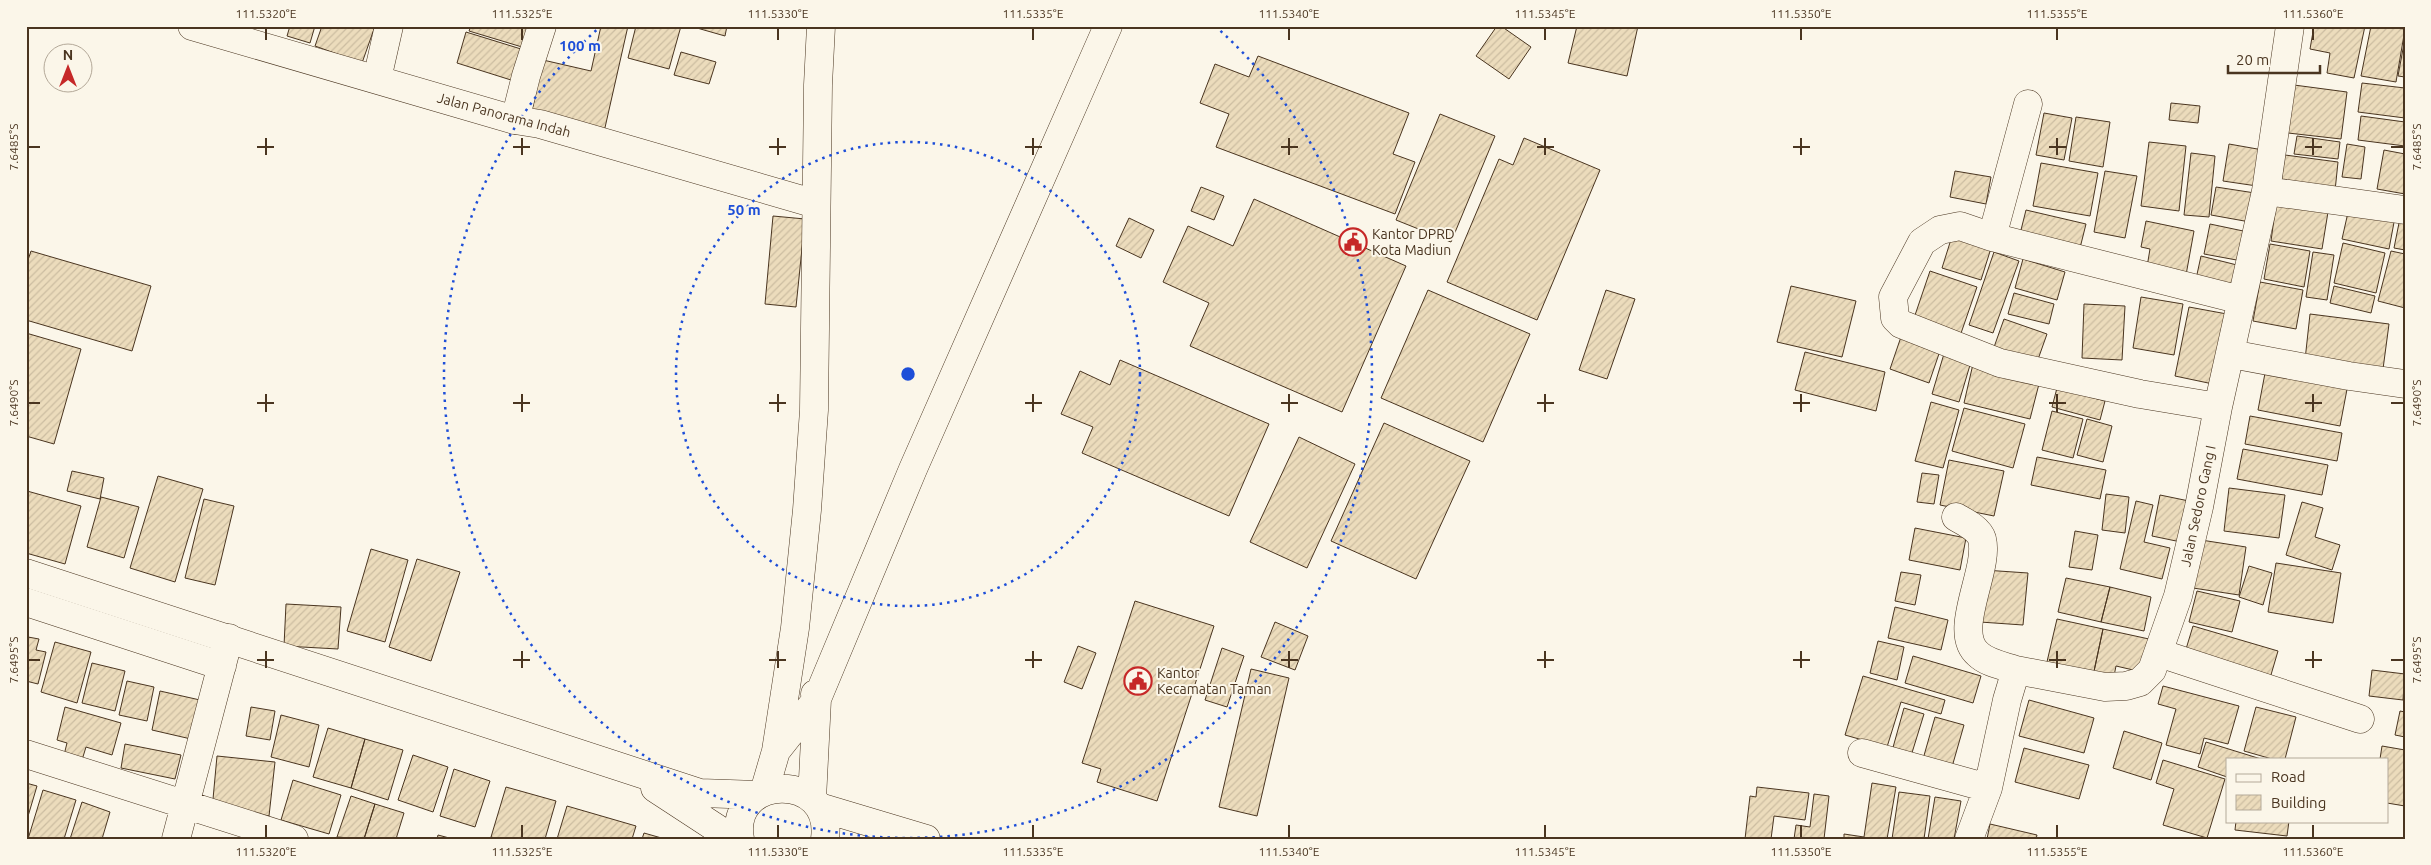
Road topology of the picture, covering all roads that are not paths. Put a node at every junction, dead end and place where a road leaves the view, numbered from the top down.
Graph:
1 (192, 26) edge
2 (389, 26) edge
3 (542, 26) edge
4 (821, 26) edge
5 (1108, 26) edge
6 (2290, 26) edge
7 (377, 79) junction
8 (2028, 104) dead end
9 (515, 120) junction
10 (2266, 191) junction
11 (816, 204) junction
12 (2405, 210) edge
13 (1992, 237) junction
14 (2241, 300) junction
15 (2231, 354) junction
16 (2405, 384) edge
17 (2218, 407) junction
18 (1956, 517) dead end
19 (26, 572) edge
20 (26, 602) edge
21 (795, 628) junction
22 (229, 638) junction
23 (2159, 653) junction
24 (222, 666) junction
25 (2016, 670) junction
26 (817, 699) junction
27 (2360, 719) dead end
28 (776, 751) junction
29 (1862, 753) dead end
30 (26, 754) edge
31 (624, 769) junction
32 (1988, 788) junction
33 (761, 793) junction
34 (816, 803) junction
35 (186, 804) junction
36 (176, 839) edge
37 (294, 839) edge
38 (733, 839) edge
39 (740, 839) edge
40 (825, 839) edge
41 (926, 839) edge
42 (1969, 839) edge

1 - 7 street, Jalan Panorama Indah
2 - 7 street
3 - 9 street
4 - 11 street
5 - 26 street
6 - 10 street, Jalan Sedoro Gang I
7 - 9 street, Jalan Panorama Indah
8 - 13 street
9 - 11 street, Jalan Panorama Indah
10 - 12 street
10 - 14 street, Jalan Sedoro Gang I
11 - 21 street
13 - 14 street
13 - 17 street
14 - 15 street, Jalan Sedoro Gang I
15 - 16 street
15 - 17 street, Jalan Sedoro Gang I
17 - 23 street, Jalan Sedoro Gang I
18 - 25 street, Jalan Sedoro Gang I
19 - 22 street
20 - 24 street
21 - 26 street
21 - 28 street
22 - 24 street
22 - 31 street
23 - 25 street, Jalan Sedoro Gang I
23 - 27 street
24 - 35 street
25 - 32 street
26 - 28 street
26 - 34 street
28 - 33 street
29 - 32 street
30 - 35 street
31 - 33 street
31 - 38 street
32 - 42 street
33 - 34 street
33 - 39 street
34 - 40 street
34 - 41 street
35 - 36 street
35 - 37 street

